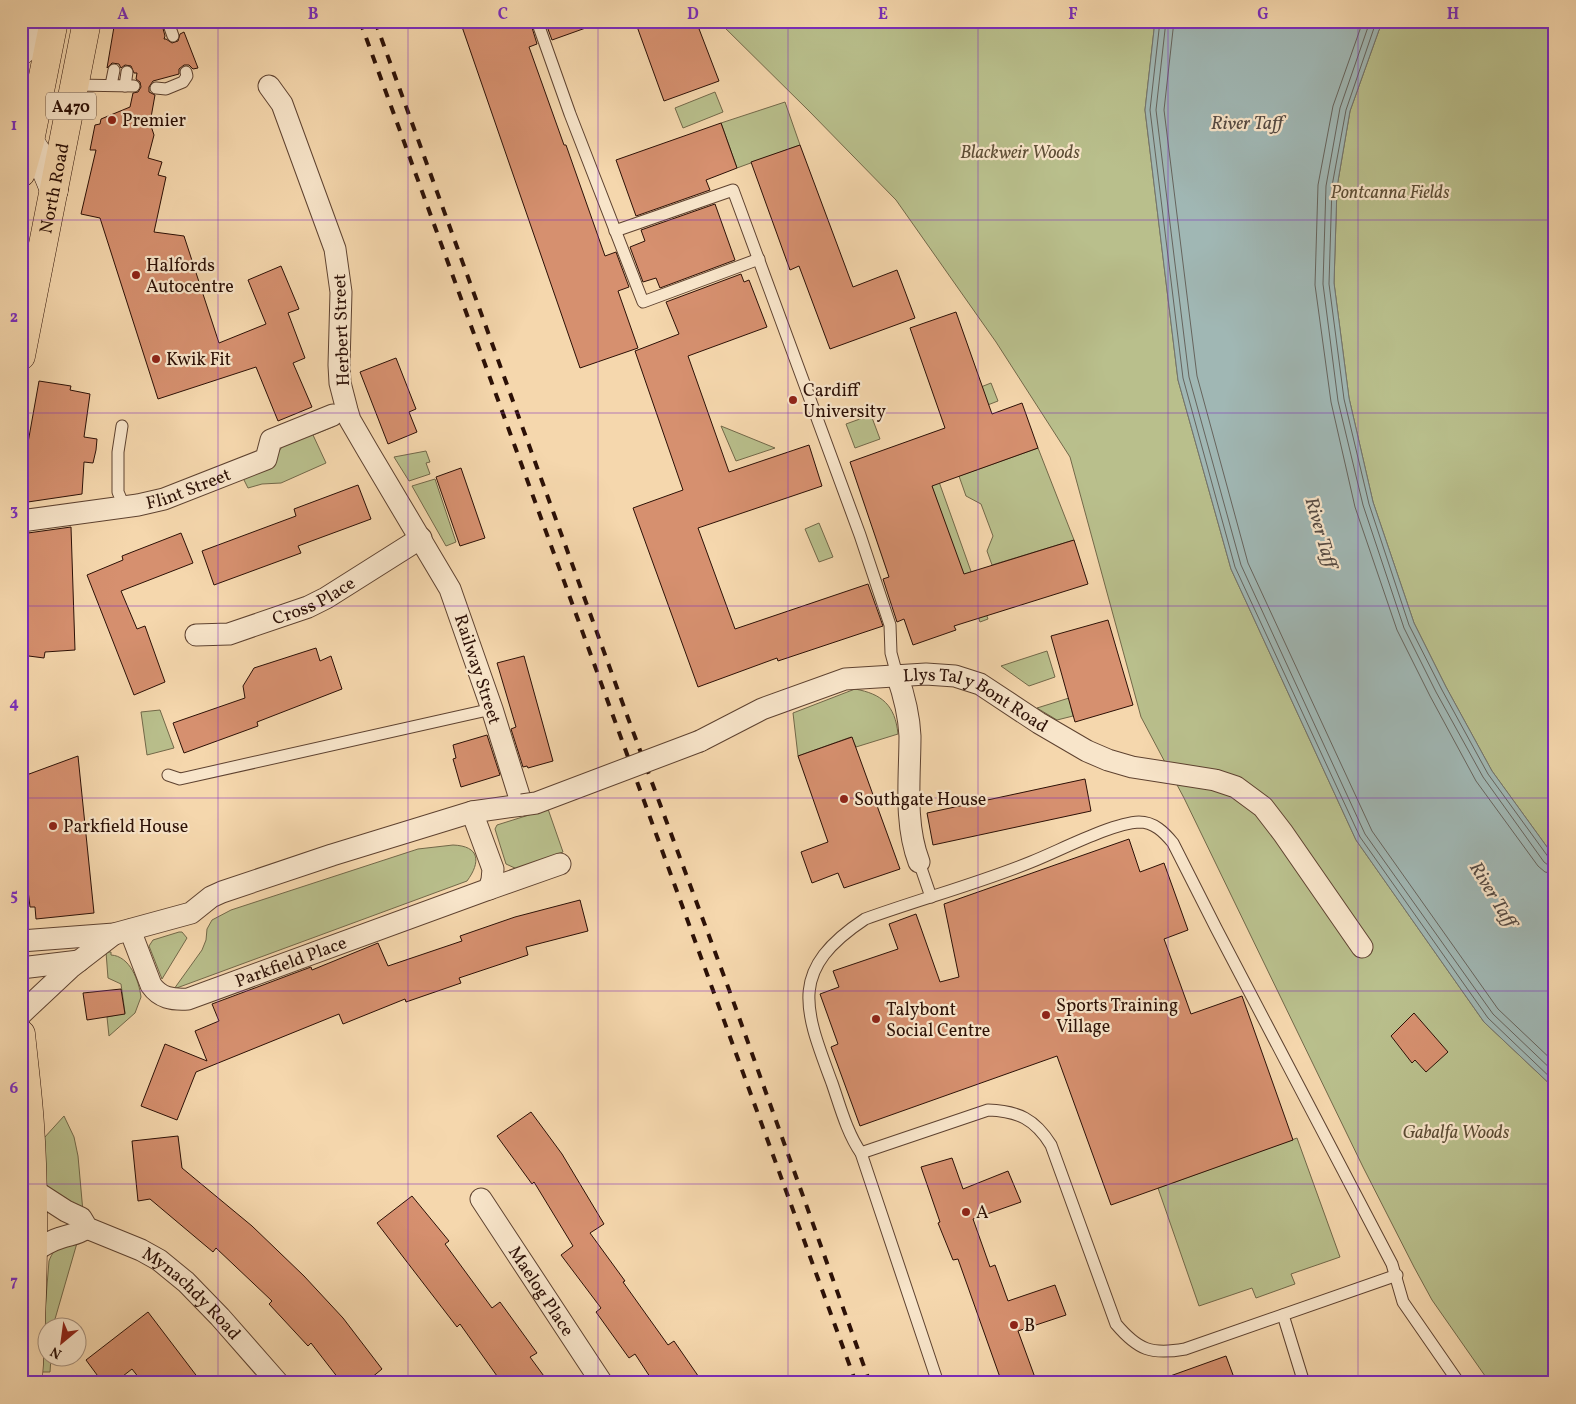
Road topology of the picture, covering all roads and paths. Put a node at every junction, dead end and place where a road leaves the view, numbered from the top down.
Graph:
1 (47, 21) edge
2 (54, 21) edge
3 (87, 21) edge
4 (537, 21) edge
5 (168, 22) edge
6 (173, 36) dead end
7 (21, 51) edge
8 (114, 70) dead end
9 (128, 72) dead end
10 (186, 72) dead end
11 (111, 85) junction
12 (75, 86) junction
13 (269, 86) dead end
14 (156, 88) dead end
15 (26, 136) edge
16 (21, 173) edge
17 (54, 190) junction
18 (615, 231) junction
19 (759, 259) junction
20 (21, 356) edge
21 (333, 415) dead end
22 (122, 426) dead end
23 (124, 506) junction
24 (21, 521) edge
25 (420, 538) junction
26 (196, 635) dead end
27 (897, 675) junction
28 (492, 709) junction
29 (168, 775) dead end
30 (522, 806) junction
31 (472, 812) junction
32 (919, 862) joint
33 (560, 864) dead end
34 (490, 889) junction
35 (931, 898) junction
36 (122, 932) junction
37 (21, 941) edge
38 (1362, 947) dead end
39 (79, 961) junction
40 (21, 968) edge
41 (21, 1014) edge
42 (21, 1034) edge
43 (861, 1153) junction
44 (32, 1189) junction
45 (481, 1199) dead end
46 (87, 1228) junction
47 (33, 1252) junction
48 (1397, 1275) junction
49 (1283, 1315) junction
50 (28, 1383) edge
51 (278, 1383) edge
52 (602, 1383) edge
53 (938, 1383) edge
54 (1304, 1383) edge
55 (1459, 1383) edge

1 - 7 street
2 - 15 main road, North Road / A470
3 - 12 main road, North Road / A470
4 - 18 lane
5 - 6 lane
8 - 11 lane
9 - 11 lane
10 - 14 lane
11 - 12 lane
12 - 17 main road, North Road / A470
13 - 25 street, Herbert Street
15 - 16 main road, North Road / A470
15 - 17 street
17 - 20 main road, North Road / A470
18 - 19 lane
18 - 19 lane
19 - 27 lane
21 - 23 street, Flint Street
22 - 23 lane
23 - 24 street, Flint Street
25 - 26 street, Cross Place
25 - 28 street, Railway Street
27 - 30 street, Llys Tal y Bont Road, bridge
27 - 32 street
27 - 38 street, Llys Tal y Bont Road
28 - 29 lane
28 - 30 street, Railway Street
30 - 31 street
31 - 34 street
31 - 36 street
32 - 35 lane
33 - 34 street, Parkfield Place
34 - 36 street, Parkfield Place
35 - 43 lane
35 - 48 lane
36 - 37 street
36 - 39 street
39 - 40 street
39 - 41 street
42 - 44 main road
43 - 49 lane
43 - 53 lane
44 - 46 street, Mynachdy Road
44 - 47 main road
45 - 52 street, Maelog Place
46 - 47 street
46 - 51 street, Mynachdy Road
47 - 50 main road
48 - 49 lane
48 - 55 lane
49 - 54 lane

